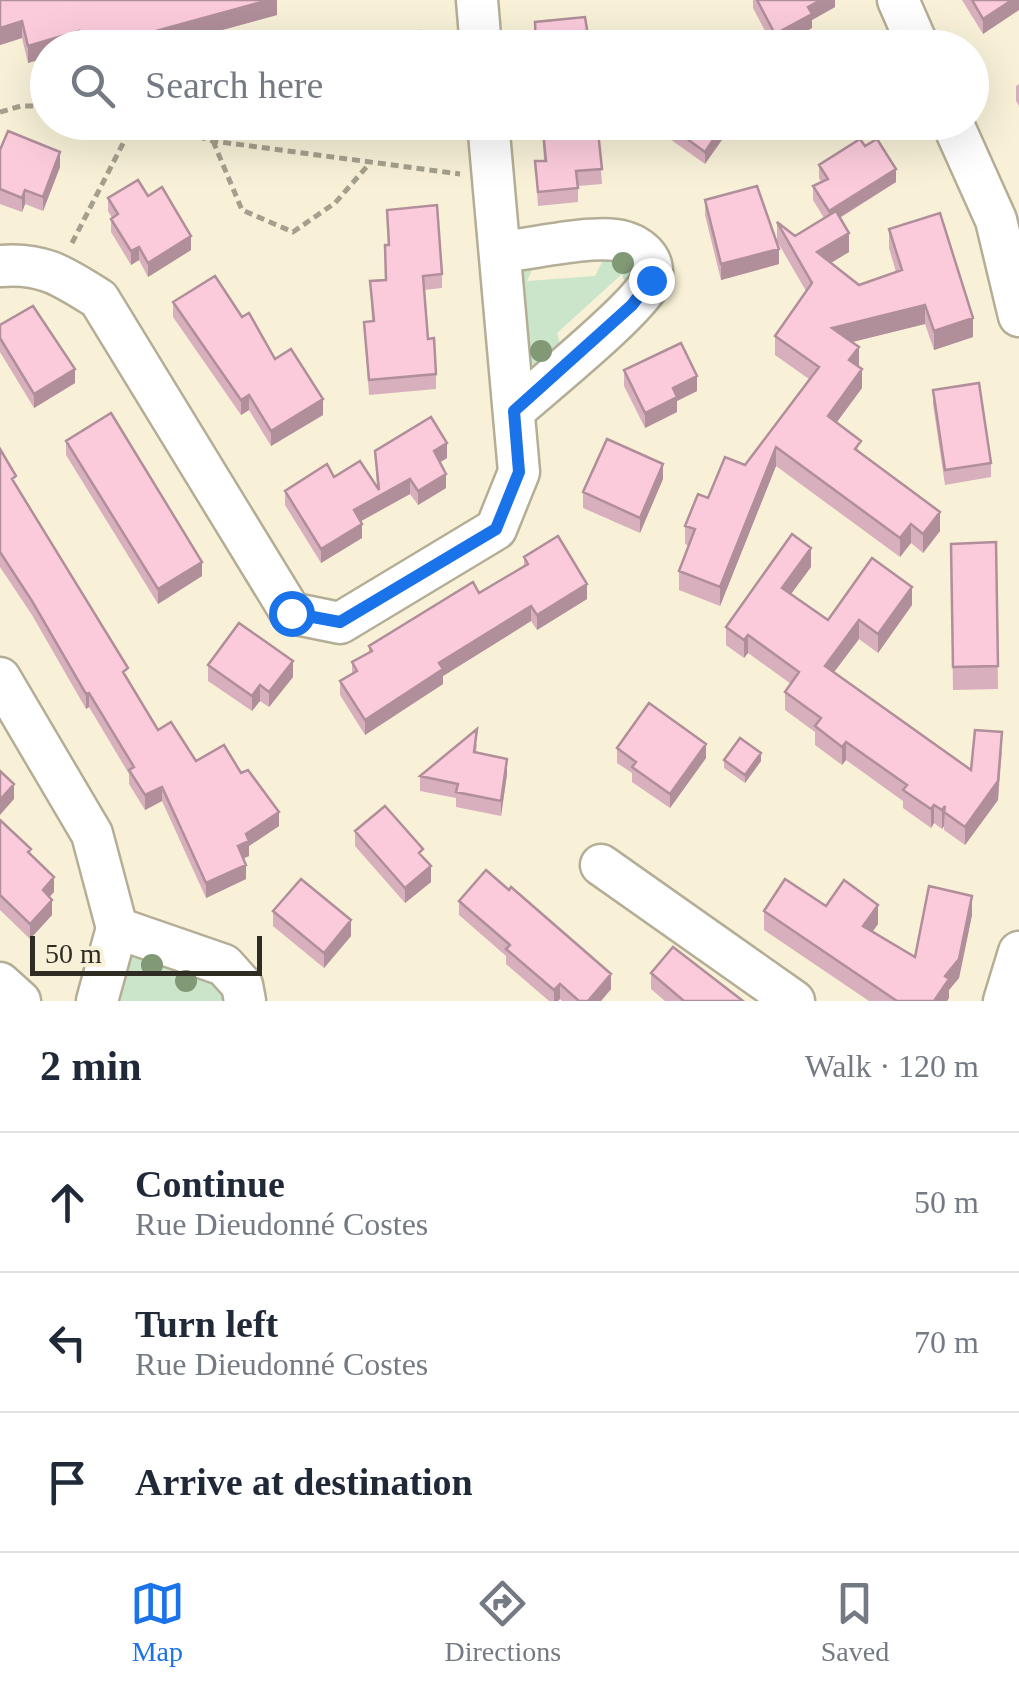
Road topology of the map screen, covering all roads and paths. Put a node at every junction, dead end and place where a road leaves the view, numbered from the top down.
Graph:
1 (477, 0) edge
2 (898, 0) edge
3 (480, 30) edge
4 (911, 30) edge
5 (30, 106) edge
6 (0, 112) edge
7 (125, 140) edge
8 (210, 140) edge
9 (489, 140) edge
10 (960, 140) edge
11 (213, 141) junction
12 (370, 163) junction
13 (492, 178) junction
14 (500, 252) junction
15 (0, 266) edge
16 (57, 272) junction
17 (1019, 316) edge
18 (514, 411) junction
19 (0, 678) edge
20 (601, 864) dead end
21 (117, 928) junction
22 (1019, 952) edge
23 (0, 982) edge
24 (20, 1001) edge
25 (97, 1001) edge
26 (245, 1001) edge
27 (794, 1001) edge
28 (1004, 1001) edge

1 - 3 street
2 - 4 street
5 - 6 path
7 - 16 path
8 - 11 path
9 - 13 street
10 - 17 street
11 - 12 path
11 - 12 path
12 - 13 path
13 - 14 street
14 - 18 street
14 - 18 street
15 - 16 street
16 - 18 street
19 - 21 street
20 - 27 street
21 - 25 street
21 - 26 street
22 - 28 street
23 - 24 street

